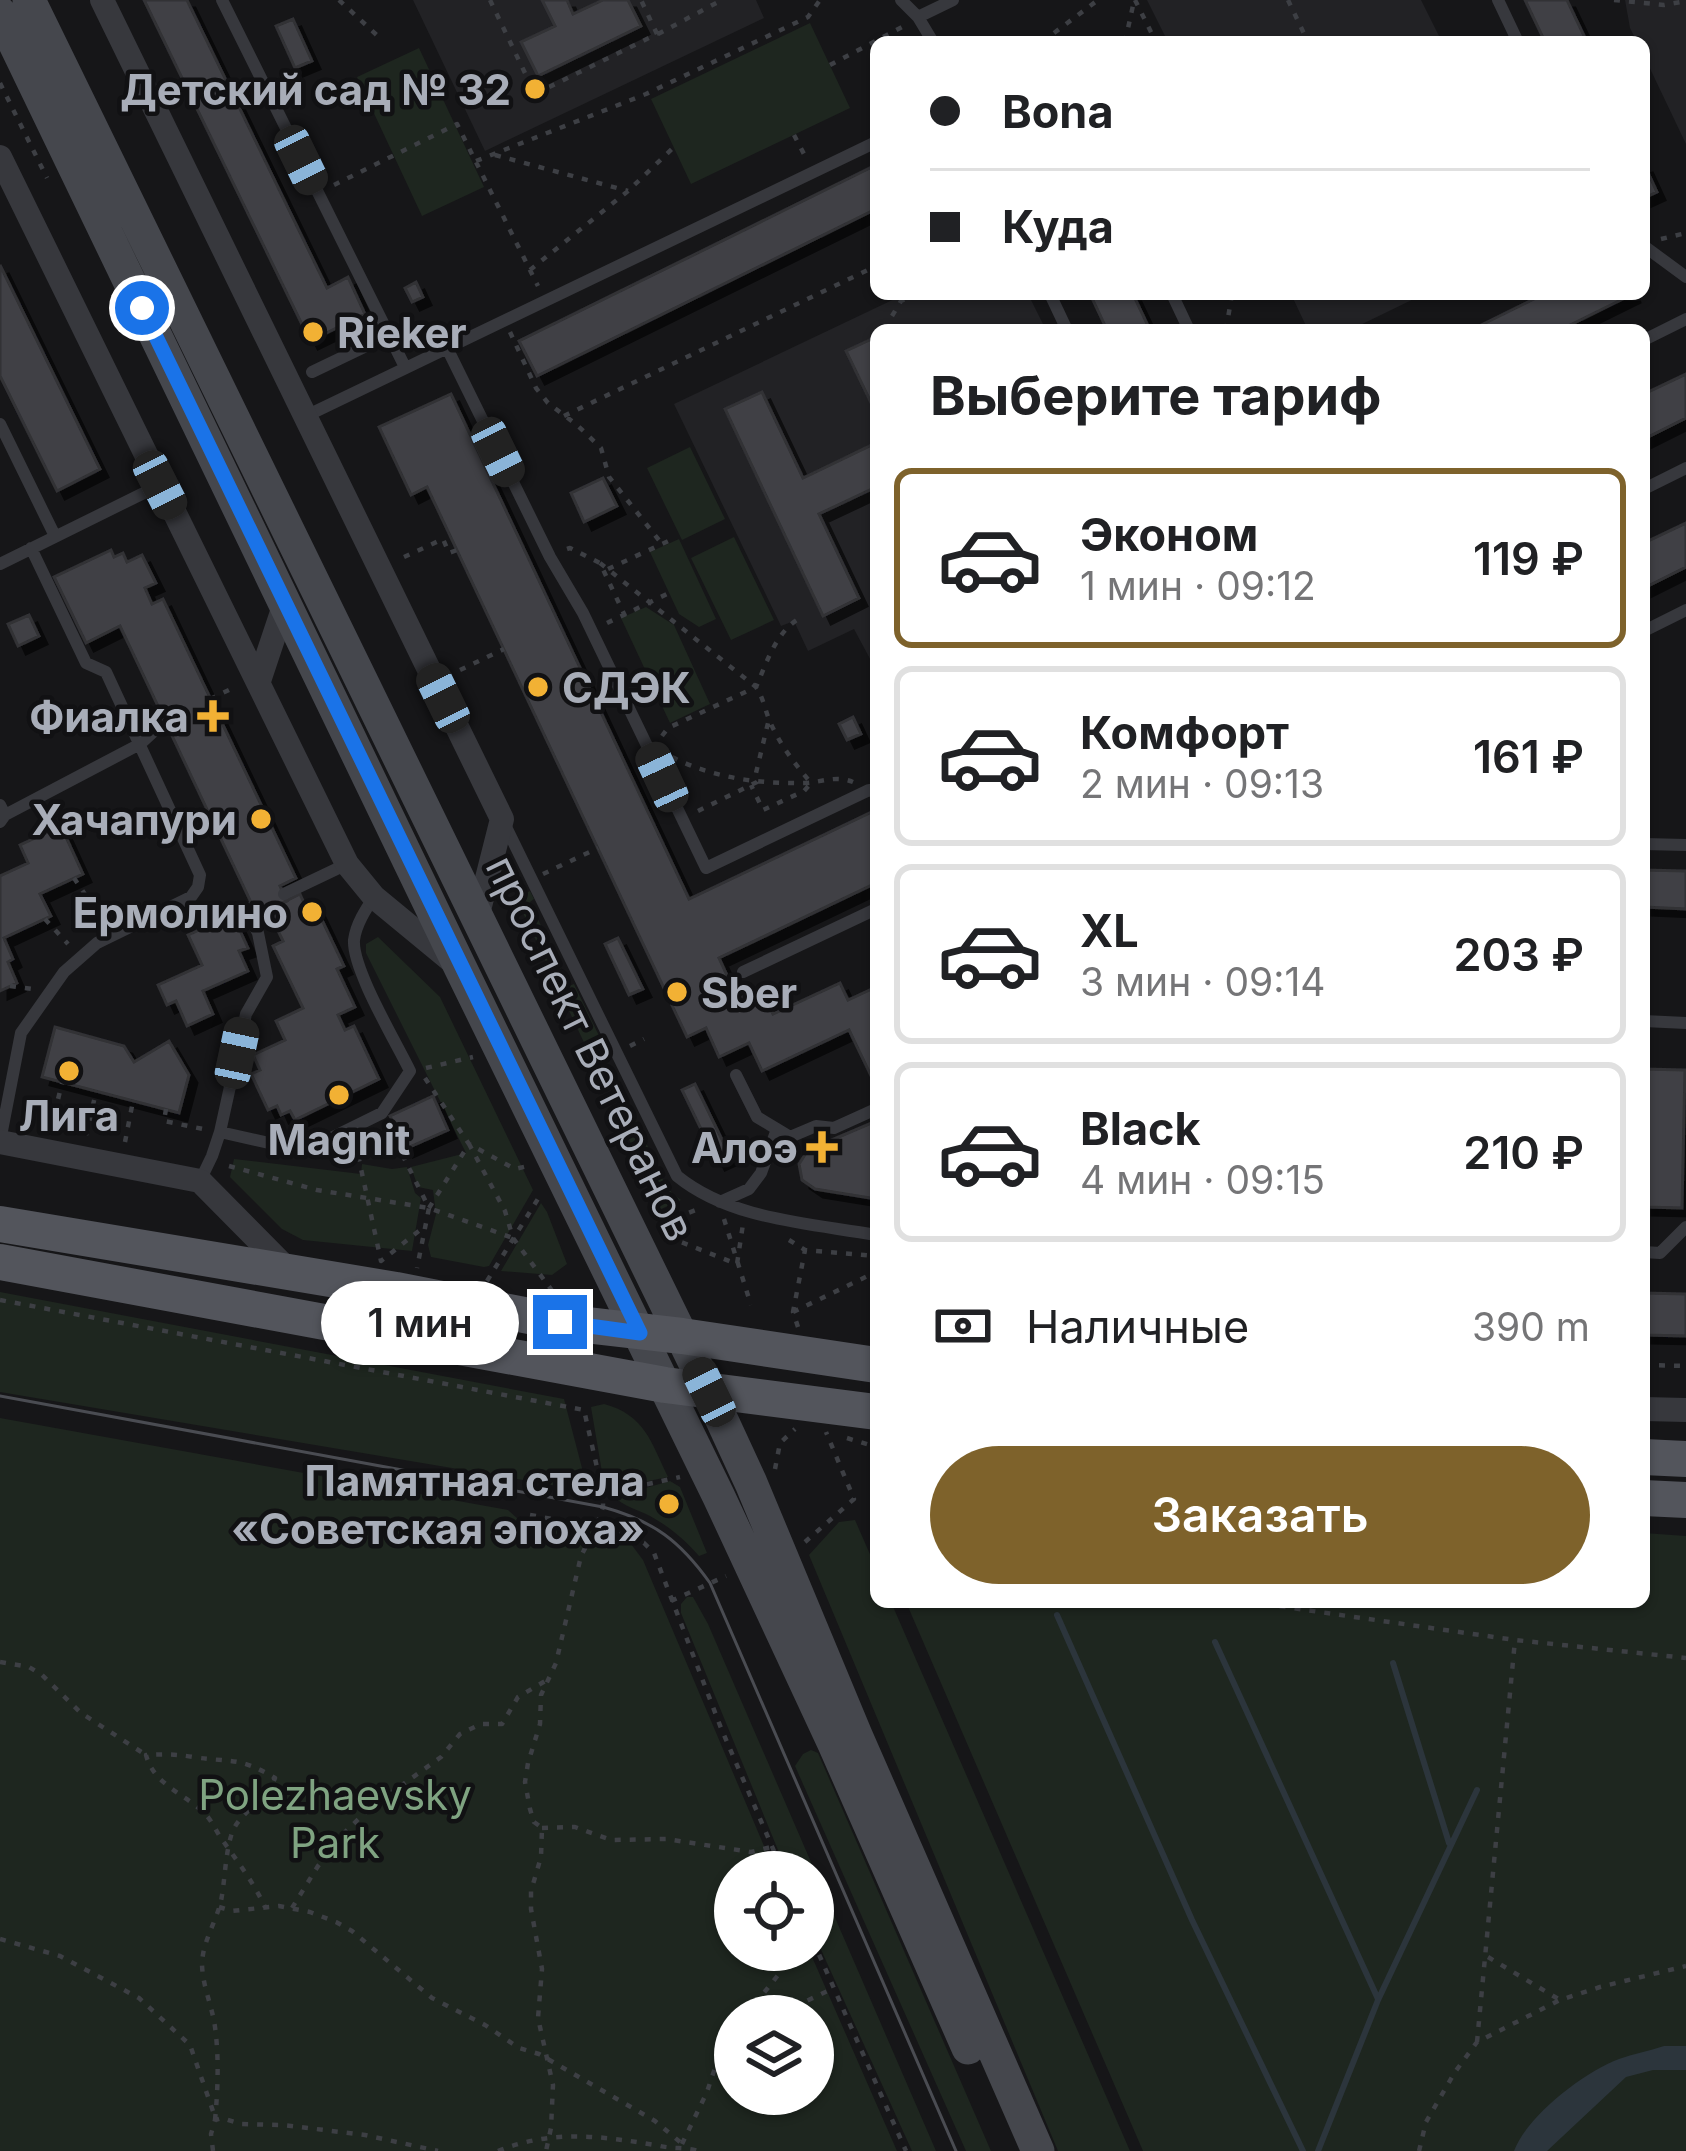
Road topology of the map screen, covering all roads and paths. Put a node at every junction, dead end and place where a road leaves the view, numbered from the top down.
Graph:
1 (29, 0) edge
2 (102, 0) edge
3 (222, 0) edge
4 (339, 0) edge
5 (490, 0) edge
6 (640, 0) edge
7 (722, 0) edge
8 (820, 0) edge
9 (901, 0) edge
10 (952, 0) edge
11 (1098, 0) edge
12 (1135, 0) edge
13 (1288, 0) edge
14 (1498, 0) edge
15 (1615, 0) edge
16 (1686, 2) edge
17 (0, 13) edge
18 (918, 17) junction
19 (657, 34) junction
20 (883, 36) edge
21 (929, 36) edge
22 (1050, 36) edge
23 (1126, 36) edge
24 (1153, 36) edge
25 (1305, 36) edge
26 (1515, 36) edge
27 (382, 40) dead end
28 (870, 43) edge
29 (830, 65) dead end
30 (794, 135) dead end
31 (870, 145) edge
32 (674, 147) dead end
33 (492, 155) junction
34 (0, 157) edge
35 (476, 161) junction
36 (812, 172) junction
37 (628, 191) junction
38 (318, 194) junction
39 (1686, 233) edge
40 (1650, 243) edge
41 (1650, 250) edge
42 (870, 269) edge
43 (530, 270) junction
44 (1686, 277) edge
45 (903, 300) edge
46 (546, 302) junction
47 (892, 316) dead end
48 (1686, 319) edge
49 (506, 321) junction
50 (389, 335) junction
51 (1650, 337) edge
52 (447, 348) junction
53 (405, 368) junction
54 (312, 372) dead end
55 (305, 416) junction
56 (564, 416) junction
57 (2, 431) edge
58 (1686, 468) edge
59 (160, 485) junction
60 (1650, 486) edge
61 (55, 536) junction
62 (675, 538) dead end
63 (662, 544) junction
64 (31, 548) junction
65 (457, 550) dead end
66 (404, 557) dead end
67 (550, 557) junction
68 (600, 563) junction
69 (0, 564) edge
70 (608, 569) junction
71 (667, 594) dead end
72 (650, 602) junction
73 (285, 604) junction
74 (1686, 610) edge
75 (625, 616) junction
76 (804, 616) dead end
77 (1650, 628) edge
78 (591, 629) junction
79 (504, 650) dead end
80 (460, 670) dead end
81 (259, 681) junction
82 (756, 687) junction
83 (233, 688) dead end
84 (210, 699) dead end
85 (769, 720) junction
86 (165, 721) dead end
87 (646, 744) junction
88 (140, 745) junction
89 (754, 783) junction
90 (811, 783) junction
91 (870, 789) edge
92 (2, 814) edge
93 (502, 819) junction
94 (682, 819) junction
95 (1650, 844) edge
96 (1686, 845) edge
97 (598, 848) dead end
98 (347, 864) junction
99 (558, 867) dead end
100 (74, 878) dead end
101 (284, 893) dead end
102 (374, 897) junction
103 (253, 907) dead end
104 (870, 912) edge
105 (477, 918) junction
106 (44, 919) dead end
107 (113, 935) junction
108 (80, 957) junction
109 (461, 969) junction
110 (743, 972) dead end
111 (1650, 1021) edge
112 (1686, 1023) edge
113 (479, 1056) dead end
114 (606, 1057) dead end
115 (587, 1066) dead end
116 (410, 1071) junction
117 (736, 1075) dead end
118 (62, 1083) dead end
119 (96, 1092) dead end
120 (133, 1101) dead end
121 (166, 1109) dead end
122 (870, 1112) edge
123 (382, 1113) junction
124 (352, 1128) junction
125 (777, 1130) junction
126 (220, 1132) junction
127 (49, 1133) dead end
128 (84, 1140) dead end
129 (0, 1142) edge
130 (469, 1144) junction
131 (124, 1148) dead end
132 (531, 1165) dead end
133 (229, 1166) dead end
134 (200, 1181) junction
135 (543, 1191) dead end
136 (367, 1197) junction
137 (719, 1202) junction
138 (429, 1208) junction
139 (661, 1222) dead end
140 (0, 1224) edge
141 (425, 1226) junction
142 (1686, 1227) edge
143 (870, 1234) edge
144 (668, 1237) dead end
145 (513, 1238) junction
146 (1650, 1252) edge
147 (870, 1255) edge
148 (0, 1262) edge
149 (736, 1264) junction
150 (417, 1268) dead end
151 (290, 1272) junction
152 (870, 1275) edge
153 (487, 1281) dead end
154 (553, 1292) dead end
155 (0, 1300) edge
156 (751, 1305) dead end
157 (794, 1312) junction
158 (640, 1333) junction
159 (682, 1336) junction
160 (782, 1350) junction
161 (870, 1364) edge
162 (1650, 1365) edge
163 (1686, 1366) edge
164 (665, 1385) junction
165 (709, 1392) junction
166 (1650, 1409) edge
167 (1686, 1410) edge
168 (870, 1411) edge
169 (795, 1429) dead end
170 (817, 1429) dead end
171 (1650, 1457) edge
172 (1686, 1459) edge
173 (775, 1473) dead end
174 (683, 1476) dead end
175 (604, 1494) junction
176 (1650, 1498) edge
177 (1686, 1500) edge
178 (530, 1516) dead end
179 (596, 1527) junction
180 (803, 1544) dead end
181 (729, 1575) dead end
182 (671, 1601) junction
183 (1292, 1608) edge
184 (1515, 1640) junction
185 (1686, 1658) edge
186 (0, 1662) edge
187 (547, 1680) junction
188 (146, 1756) junction
189 (542, 1828) junction
190 (772, 1847) junction
191 (229, 1849) junction
192 (774, 1851) edge
193 (219, 1907) junction
194 (266, 1907) junction
195 (292, 1908) junction
196 (0, 1939) edge
197 (1686, 1954) edge
198 (1485, 1955) junction
199 (1682, 1966) edge
200 (781, 1971) edge
201 (826, 1971) edge
202 (834, 1988) junction
203 (761, 1995) edge
204 (819, 1995) edge
205 (1560, 2000) junction
206 (1477, 2042) junction
207 (546, 2059) junction
208 (714, 2069) edge
209 (215, 2120) junction
210 (550, 2138) junction
211 (684, 2146) junction
212 (213, 2151) edge
213 (438, 2151) edge
214 (498, 2151) edge
215 (546, 2151) edge
216 (698, 2151) edge
217 (906, 2151) edge
218 (1013, 2151) edge
219 (1038, 2151) edge
220 (1419, 2151) edge

1 - 105 main road, проспект Ветеранов
2 - 55 street
3 - 38 lane
4 - 27 path
5 - 19 path
6 - 19 path
7 - 19 path
8 - 33 path
9 - 18 lane
10 - 18 lane
11 - 22 path
12 - 23 path
12 - 24 path
13 - 25 path
14 - 26 lane
15 - 16 path
17 - 73 main road, проспект Ветеранов
18 - 20 path
18 - 21 lane
28 - 29 path
30 - 36 path
31 - 36 lane
32 - 37 path
33 - 35 path
33 - 37 path
34 - 59 street
35 - 38 path
35 - 43 path
36 - 46 lane
37 - 43 path
38 - 50 lane
39 - 40 path
41 - 44 lane
42 - 56 path
43 - 46 path
45 - 47 path
46 - 49 lane
48 - 51 lane
49 - 52 lane
49 - 56 path
50 - 53 lane
50 - 54 lane
52 - 53 lane
52 - 67 lane
53 - 55 lane
55 - 93 street
56 - 63 path
57 - 61 lane
58 - 60 lane
59 - 61 lane
59 - 81 street
61 - 64 lane
62 - 63 path
63 - 70 path
64 - 69 lane
64 - 88 lane
65 - 66 path
67 - 68 path
67 - 78 lane
68 - 70 path
68 - 75 path
70 - 72 path
71 - 72 path
72 - 75 path
72 - 82 path
73 - 81 street
73 - 109 main road, проспект Ветеранов
74 - 77 lane
75 - 78 path
76 - 82 path
78 - 87 lane
79 - 80 path
81 - 98 street
82 - 85 path
82 - 87 path
83 - 84 path
85 - 89 path
85 - 90 path
86 - 88 lane
87 - 89 path
87 - 94 lane
88 - 92 lane
88 - 107 lane
89 - 90 path
89 - 90 path
89 - 94 path
90 - 91 path
91 - 94 lane
93 - 105 street
93 - 137 lane
95 - 96 lane
97 - 99 path
98 - 101 lane
98 - 102 street
100 - 107 path
102 - 109 street
102 - 116 lane
103 - 126 lane
104 - 110 lane
105 - 159 main road, проспект Ветеранов
106 - 108 path
107 - 108 lane
108 - 129 lane
109 - 158 main road, проспект Ветеранов
111 - 112 lane
113 - 116 path
114 - 115 path
116 - 123 lane
116 - 130 path
117 - 125 lane
118 - 127 path
119 - 128 path
120 - 131 path
121 - 126 path
122 - 125 lane
123 - 124 lane
123 - 138 path
124 - 126 lane
124 - 136 path
125 - 137 lane
126 - 134 lane
129 - 134 street
130 - 132 path
130 - 138 path
130 - 145 path
133 - 136 path
134 - 151 street
135 - 145 path
136 - 138 path
136 - 141 path
137 - 139 path
137 - 143 lane
137 - 149 path
138 - 141 path
138 - 145 path
140 - 151 main road
141 - 150 path
142 - 146 lane
144 - 149 path
145 - 153 path
145 - 154 path
147 - 157 path
148 - 164 main road
149 - 156 path
151 - 158 main road
152 - 157 path
155 - 175 path
157 - 160 path
158 - 159 main road
158 - 164 main road, проспект Ветеранов
159 - 160 main road
159 - 165 main road, проспект Ветеранов
160 - 161 main road
162 - 163 path
164 - 165 main road
164 - 218 main road, проспект Ветеранов
165 - 168 main road
165 - 219 main road, проспект Ветеранов
166 - 167 street
169 - 173 path
170 - 180 path
171 - 172 main road
174 - 175 path
175 - 179 path
176 - 177 main road
178 - 179 path
179 - 182 path
179 - 187 path
181 - 182 path
182 - 190 path
183 - 184 path
184 - 185 path
184 - 198 path
186 - 188 path
187 - 189 path
187 - 195 path
188 - 191 path
188 - 191 path
189 - 190 path
189 - 207 path
190 - 192 path
191 - 193 path
191 - 194 path
193 - 194 path
193 - 209 path
194 - 195 path
195 - 207 path
196 - 209 path
197 - 199 path
198 - 205 path
198 - 206 path
199 - 205 path
200 - 203 path
201 - 202 path
202 - 204 path
202 - 217 path
205 - 206 path
206 - 220 path
207 - 210 path
207 - 211 path
208 - 211 path
209 - 212 path
209 - 213 path
210 - 211 path
210 - 214 path
210 - 215 path
211 - 216 path

